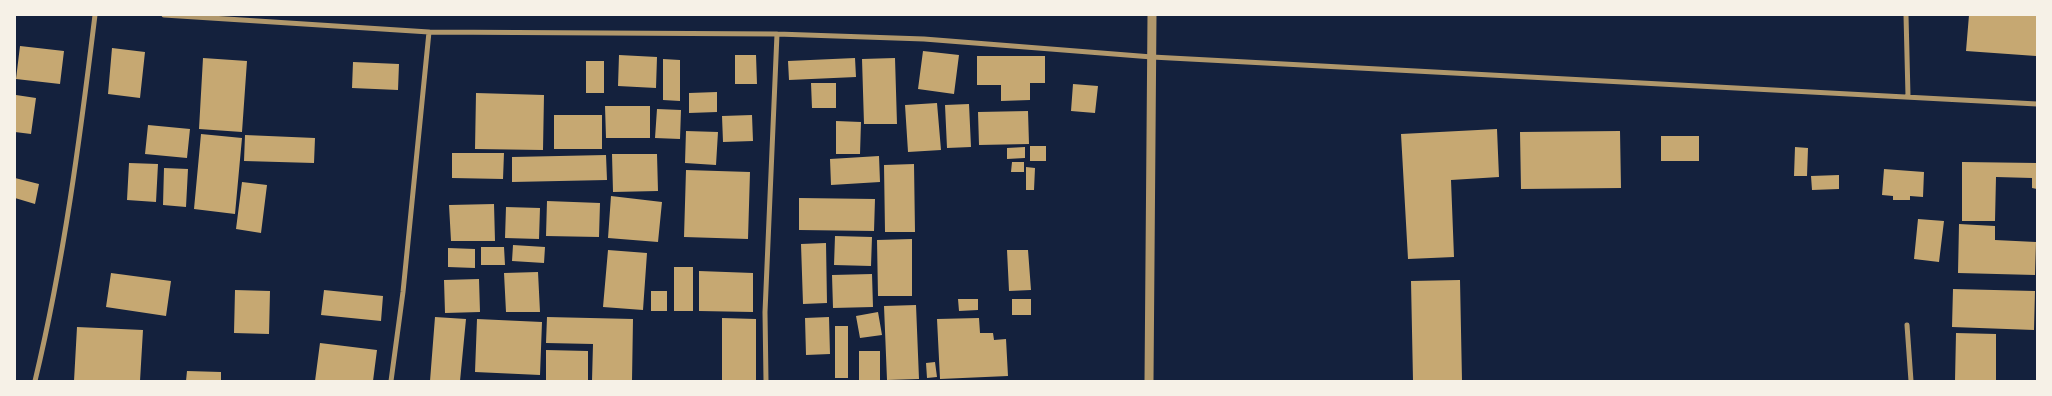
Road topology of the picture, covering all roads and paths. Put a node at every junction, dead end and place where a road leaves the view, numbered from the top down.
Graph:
1 (95, 15) edge
2 (164, 15) edge
3 (1152, 15) edge
4 (1906, 15) edge
5 (429, 32) junction
6 (777, 34) junction
7 (1152, 57) junction
8 (1908, 96) junction
9 (2037, 104) edge
10 (1907, 325) dead end
11 (35, 381) edge
12 (391, 381) edge
13 (766, 381) edge
14 (1150, 381) edge
15 (1911, 381) edge

1 - 11 street
2 - 5 street
3 - 7 street
4 - 8 street
5 - 6 street
5 - 12 street
6 - 7 street
6 - 13 street
7 - 8 street
7 - 14 street
8 - 9 street
10 - 15 street

